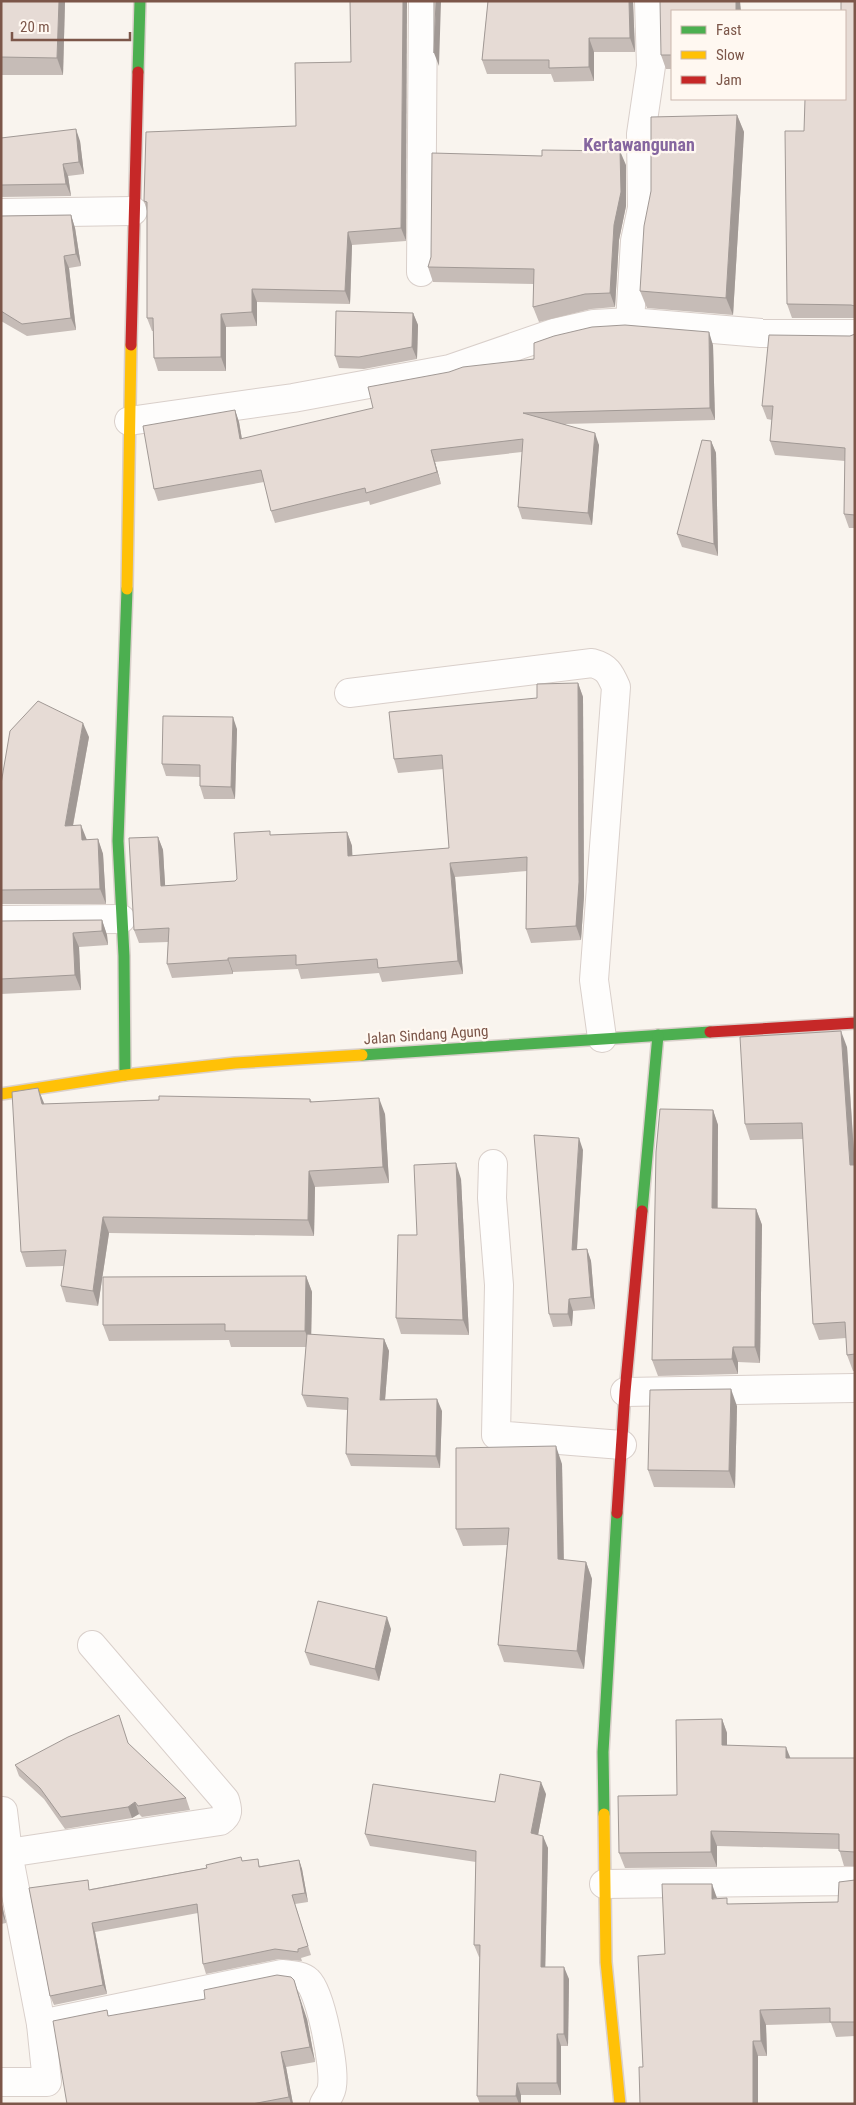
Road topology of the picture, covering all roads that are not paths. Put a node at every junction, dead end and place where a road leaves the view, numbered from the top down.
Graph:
1 (140, 1) edge
2 (423, 1) edge
3 (649, 1) edge
4 (133, 211) junction
5 (1, 213) edge
6 (421, 272) dead end
7 (630, 322) junction
8 (855, 334) edge
9 (129, 421) junction
10 (349, 693) dead end
11 (121, 918) junction
12 (1, 920) edge
13 (855, 1023) edge
14 (658, 1035) junction
15 (602, 1038) junction
16 (125, 1075) junction
17 (1, 1094) edge
18 (493, 1164) dead end
19 (855, 1388) edge
20 (625, 1392) junction
21 (622, 1445) junction
22 (92, 1645) dead end
23 (3, 1811) dead end
24 (8, 1852) junction
25 (855, 1881) edge
26 (604, 1884) junction
27 (41, 2024) junction
28 (1, 2082) edge
29 (47, 2093) edge
30 (324, 2104) edge
31 (620, 2104) edge

1 - 4 street
2 - 6 street
3 - 7 street
4 - 5 street
4 - 9 street
7 - 8 street
7 - 9 street
9 - 11 street
10 - 15 street
11 - 12 street
11 - 16 street
13 - 14 street, Jalan Sindang Agung
14 - 15 street, Jalan Sindang Agung
14 - 20 street
15 - 16 street, Jalan Sindang Agung
16 - 17 street, Jalan Sindang Agung
18 - 21 street
19 - 20 street
20 - 21 street
21 - 26 street
22 - 24 street
23 - 24 street
24 - 27 street
25 - 26 street
26 - 31 street
27 - 29 street
27 - 30 street
28 - 29 street

